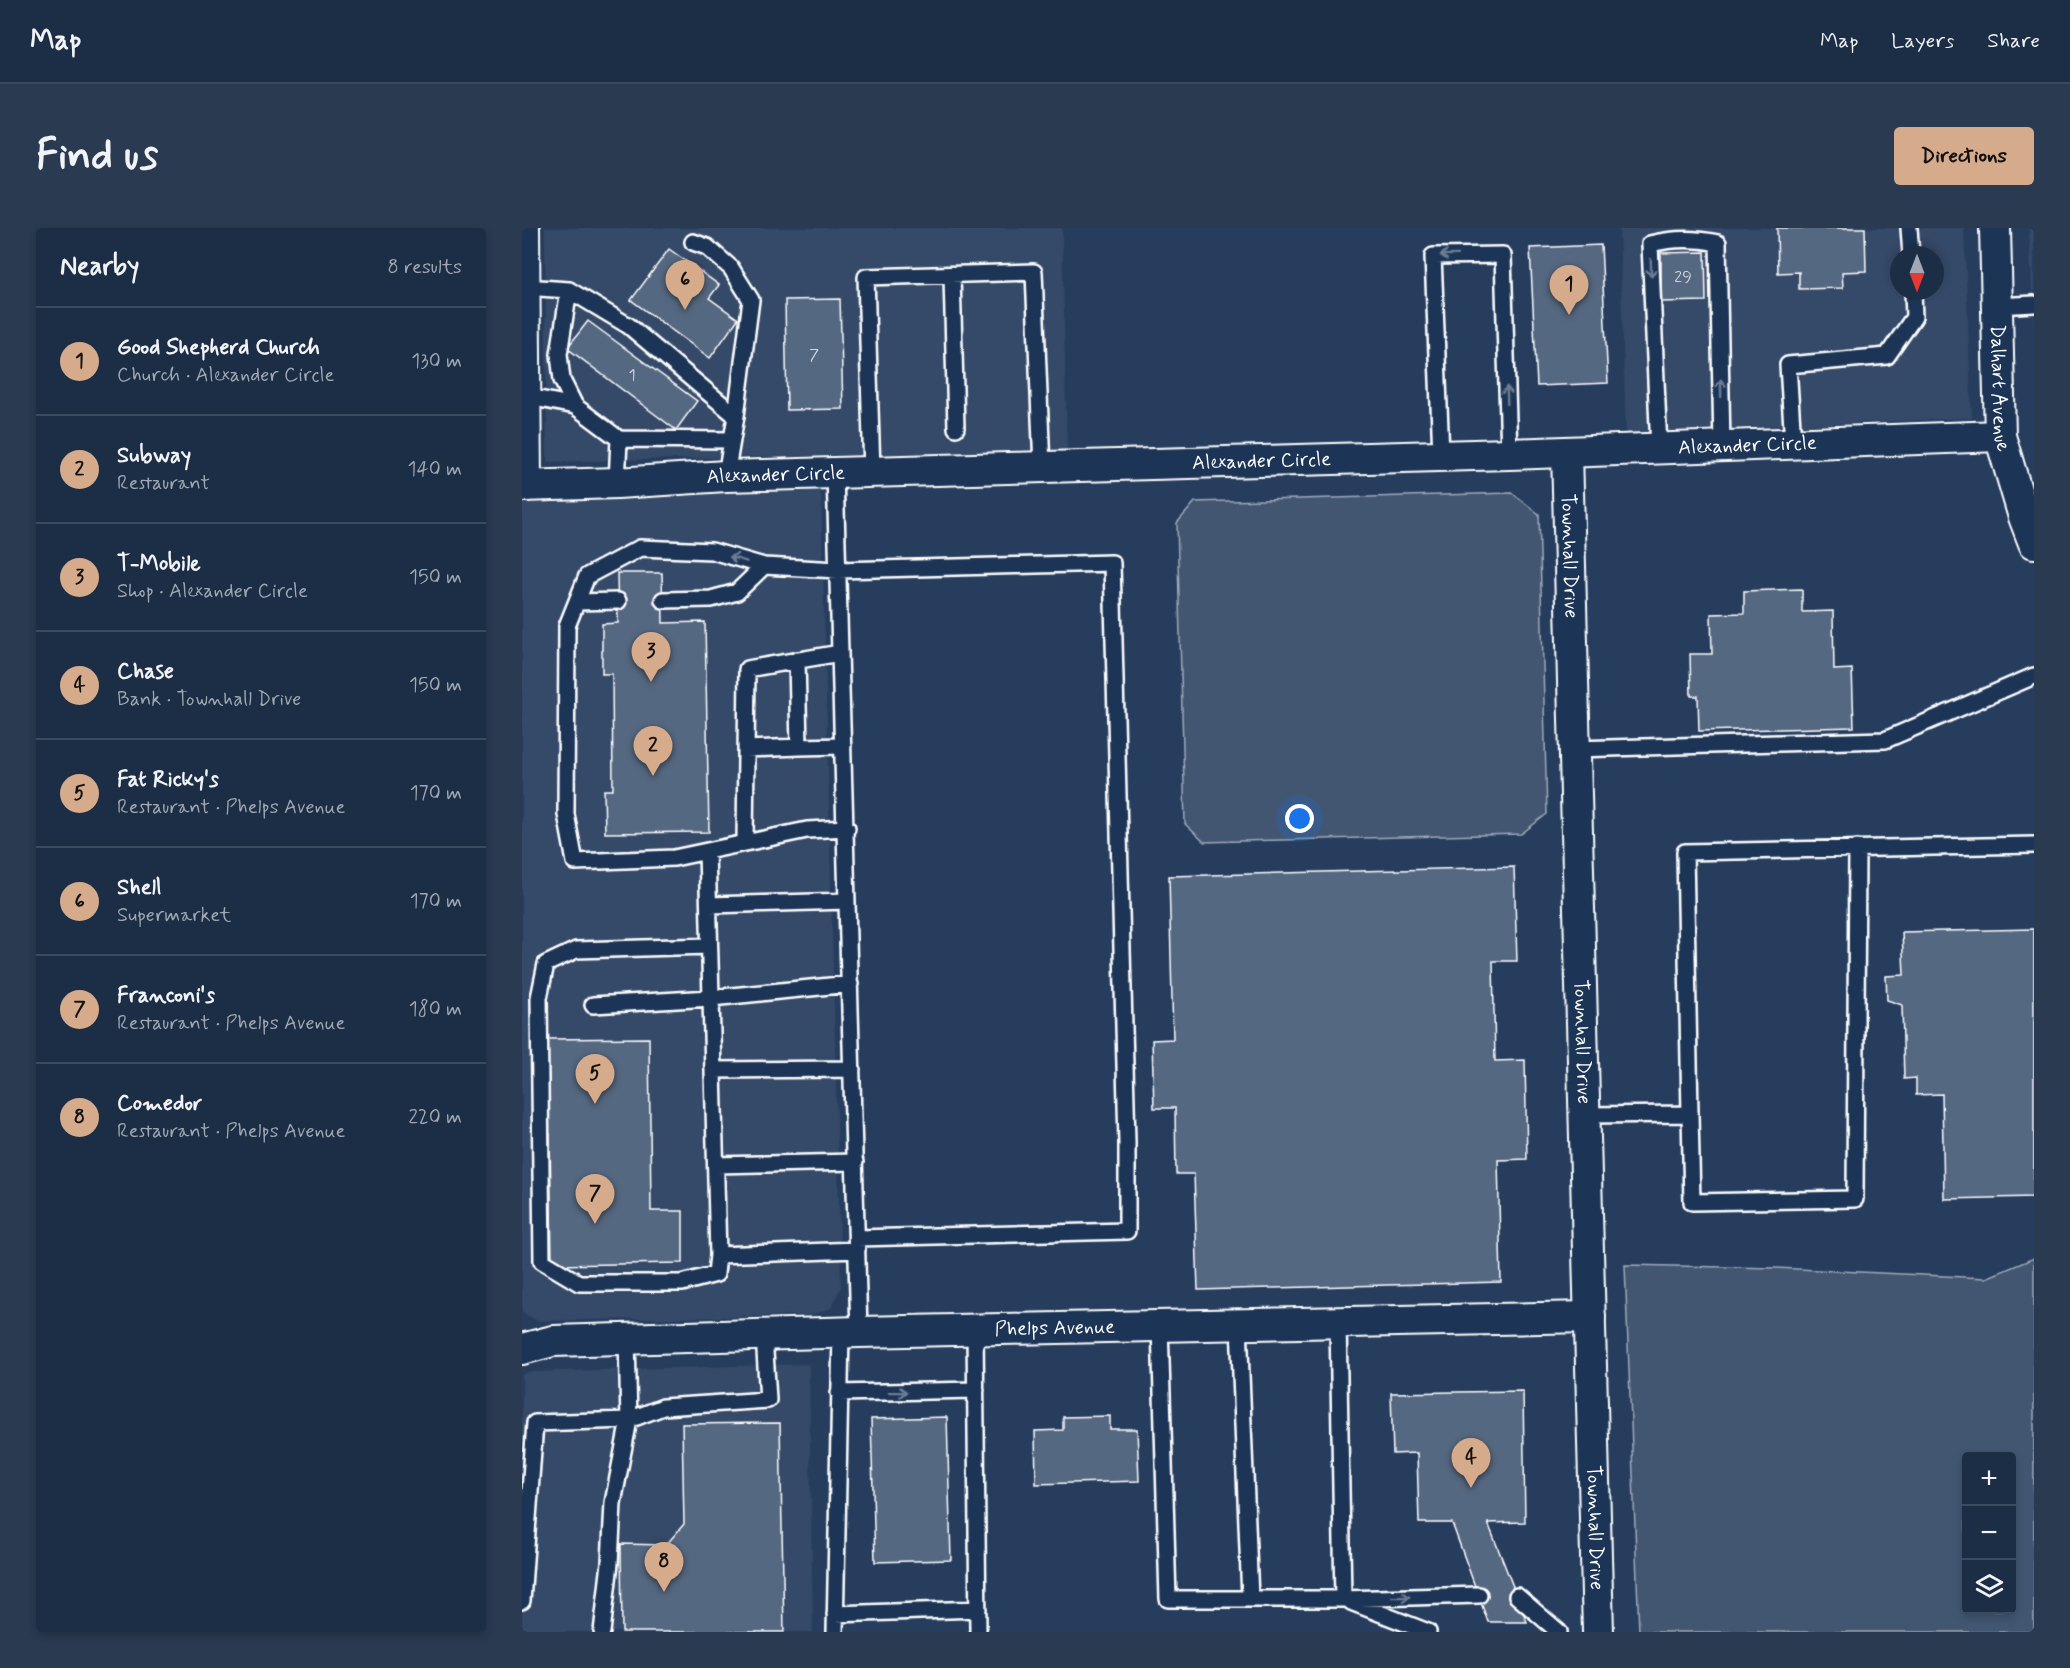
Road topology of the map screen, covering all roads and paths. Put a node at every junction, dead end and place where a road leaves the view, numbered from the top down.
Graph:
1 (524, 228) edge
2 (1909, 228) edge
3 (1995, 228) edge
4 (693, 243) dead end
5 (1910, 246) edge
6 (952, 275) junction
7 (524, 287) junction
8 (569, 290) junction
9 (1913, 300) edge
10 (2034, 304) edge
11 (1998, 306) junction
12 (524, 396) junction
13 (575, 406) junction
14 (735, 416) junction
15 (956, 428) dead end
16 (2000, 436) junction
17 (619, 439) junction
18 (732, 440) junction
19 (1793, 443) junction
20 (1722, 446) junction
21 (1659, 449) junction
22 (1567, 452) junction
23 (1509, 454) junction
24 (1441, 455) junction
25 (1042, 467) junction
26 (872, 472) junction
27 (835, 473) junction
28 (726, 476) junction
29 (617, 483) junction
30 (524, 486) edge
31 (2034, 543) edge
32 (764, 566) junction
33 (838, 570) junction
34 (663, 600) dead end
35 (618, 601) dead end
36 (577, 602) junction
37 (840, 653) junction
38 (798, 660) junction
39 (2034, 676) edge
40 (843, 746) junction
41 (799, 747) junction
42 (746, 749) junction
43 (1575, 749) junction
44 (847, 828) junction
45 (745, 842) junction
46 (2034, 845) edge
47 (1857, 848) junction
48 (707, 851) junction
49 (847, 901) junction
50 (708, 905) junction
51 (709, 946) junction
52 (850, 984) junction
53 (711, 998) junction
54 (593, 1005) dead end
55 (852, 1069) junction
56 (713, 1070) junction
57 (1585, 1114) junction
58 (1690, 1114) junction
59 (855, 1162) junction
60 (716, 1165) junction
61 (857, 1244) junction
62 (718, 1256) junction
63 (1590, 1317) junction
64 (1338, 1322) junction
65 (1239, 1324) junction
66 (1160, 1325) junction
67 (975, 1329) junction
68 (850, 1332) junction
69 (764, 1335) junction
70 (627, 1339) junction
71 (522, 1348) edge
72 (976, 1390) junction
73 (839, 1393) junction
74 (629, 1420) junction
75 (1479, 1595) dead end
76 (1517, 1596) dead end
77 (1250, 1599) junction
78 (1343, 1599) junction
79 (522, 1601) edge
80 (978, 1609) junction
81 (835, 1614) junction
82 (602, 1632) edge
83 (835, 1632) edge
84 (978, 1632) edge
85 (1428, 1632) edge
86 (1559, 1632) edge
87 (1598, 1632) edge

1 - 7 street
2 - 5 lane
3 - 11 street, Dalhart Avenue
4 - 14 lane
6 - 15 lane
6 - 25 lane
6 - 26 lane
7 - 8 lane
7 - 12 street
8 - 13 lane
8 - 14 lane
9 - 19 lane
10 - 11 lane
11 - 16 street, Dalhart Avenue
12 - 13 lane
12 - 30 street
13 - 17 lane
14 - 18 lane
16 - 19 street, Alexander Circle
16 - 31 street, Dalhart Avenue
17 - 18 lane
17 - 29 lane
18 - 28 lane
19 - 20 street, Alexander Circle
20 - 21 street, Alexander Circle
20 -> 21 lane
21 - 22 street, Alexander Circle
22 - 23 street, Alexander Circle
22 - 43 street, Townhall Drive
23 - 24 street, Alexander Circle
23 -> 24 lane
24 - 25 street, Alexander Circle
25 - 26 street, Alexander Circle
26 - 27 street, Alexander Circle
27 - 28 street, Alexander Circle
27 - 33 lane
28 - 29 street, Alexander Circle
29 - 30 street, Alexander Circle
32 - 33 lane
32 - 34 lane
32 -> 36 lane
33 - 37 lane
33 - 61 lane
35 - 36 lane
36 - 48 lane
37 - 38 lane
37 - 40 lane
38 - 41 lane
38 - 42 lane
39 - 43 lane
40 - 41 lane
40 - 44 lane
41 - 42 lane
42 - 45 lane
43 - 57 street, Townhall Drive
44 - 45 lane
44 - 49 lane
45 - 48 lane
46 - 47 lane
47 - 58 lane
47 - 58 lane
48 - 50 lane
49 - 50 lane
49 - 52 lane
50 - 51 lane
51 - 53 lane
51 - 62 lane
52 - 53 lane
52 - 55 lane
53 - 54 lane
53 - 56 lane
55 - 56 lane
55 - 59 lane
56 - 60 lane
57 - 58 lane
57 - 63 street, Townhall Drive
59 - 60 lane
59 - 61 lane
60 - 62 lane
61 - 62 lane
61 - 68 lane
63 - 64 street, Phelps Avenue
63 - 87 street, Townhall Drive
64 - 65 street, Phelps Avenue
64 - 78 lane
65 - 66 street, Phelps Avenue
65 - 77 lane
66 - 67 street, Phelps Avenue
66 - 77 lane
67 - 68 street, Phelps Avenue
67 - 72 lane
68 - 69 street, Phelps Avenue
68 - 73 lane
69 - 70 street, Phelps Avenue
69 - 74 lane
70 - 71 street, Phelps Avenue
70 - 74 lane
73 -> 72 lane
72 - 80 lane
73 - 81 lane
74 - 79 lane
74 - 82 lane
78 -> 75 lane
76 - 86 lane
77 - 78 lane
78 - 85 lane
80 - 81 lane
80 - 84 lane
81 - 83 lane

